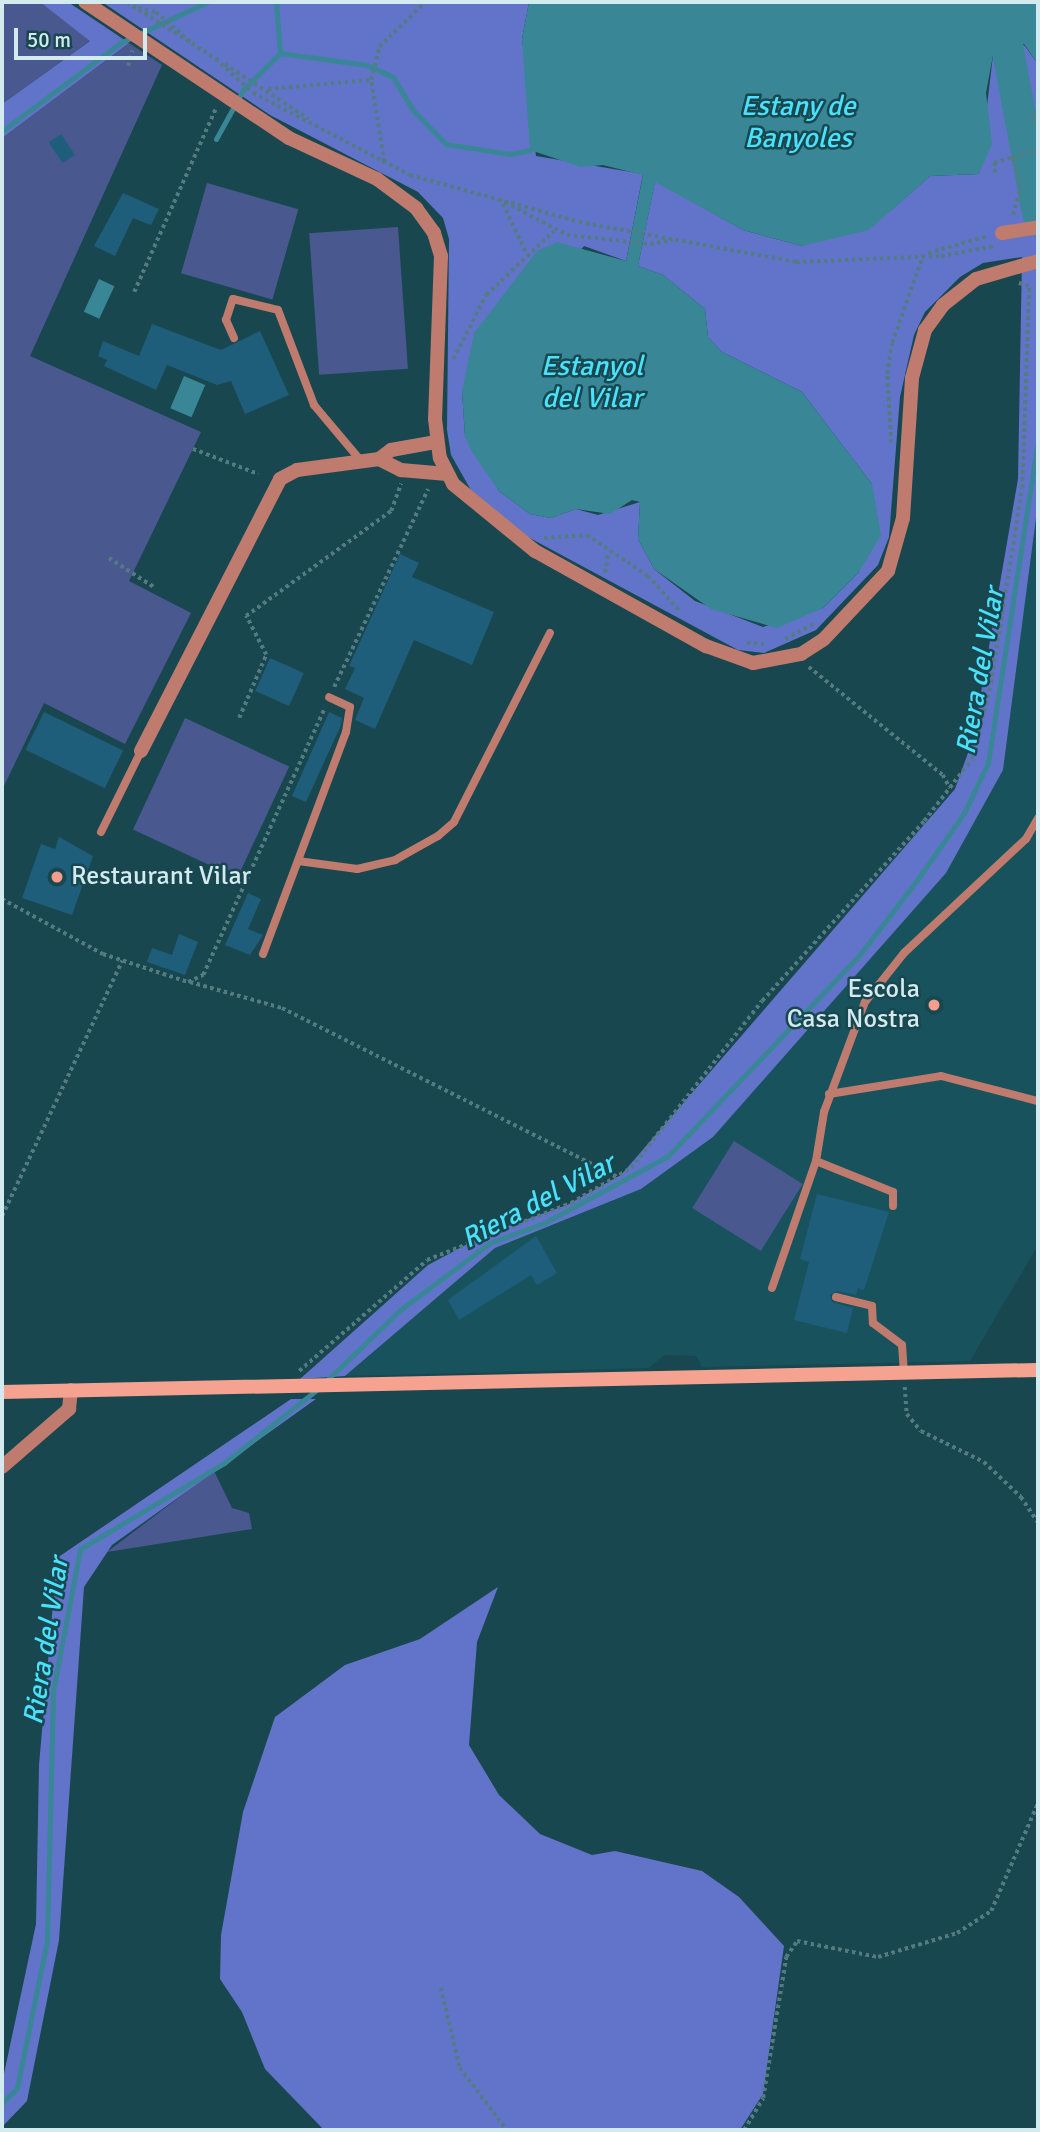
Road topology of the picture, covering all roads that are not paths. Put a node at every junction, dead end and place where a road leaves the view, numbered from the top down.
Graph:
1 (85, 2) edge
2 (1038, 227) edge
3 (1002, 233) road end
4 (1038, 261) edge
5 (234, 338) dead end
6 (436, 442) junction
7 (379, 458) junction
8 (361, 461) junction
9 (447, 474) junction
10 (550, 633) dead end
11 (329, 697) road end
12 (141, 751) joint
13 (1038, 818) edge
14 (101, 832) dead end
15 (298, 861) junction
16 (263, 954) dead end
17 (830, 1094) junction
18 (1038, 1101) edge
19 (816, 1161) junction
20 (893, 1206) dead end
21 (772, 1287) dead end
22 (836, 1297) dead end
23 (1038, 1370) edge
24 (904, 1373) junction
25 (71, 1391) junction
26 (2, 1392) edge
27 (2, 1467) edge

1 - 6 street
2 - 3 street
4 - 9 street
5 - 8 lane
6 - 7 street
6 - 9 street
7 - 8 street
7 - 9 street
8 - 12 street
10 - 15 lane
11 - 15 lane
12 - 14 lane
13 - 17 lane
15 - 16 lane
17 - 18 lane
17 - 19 lane
19 - 20 lane
19 - 21 lane
22 - 24 lane
23 - 24 main road
24 - 25 main road
25 - 26 main road
25 - 27 street

